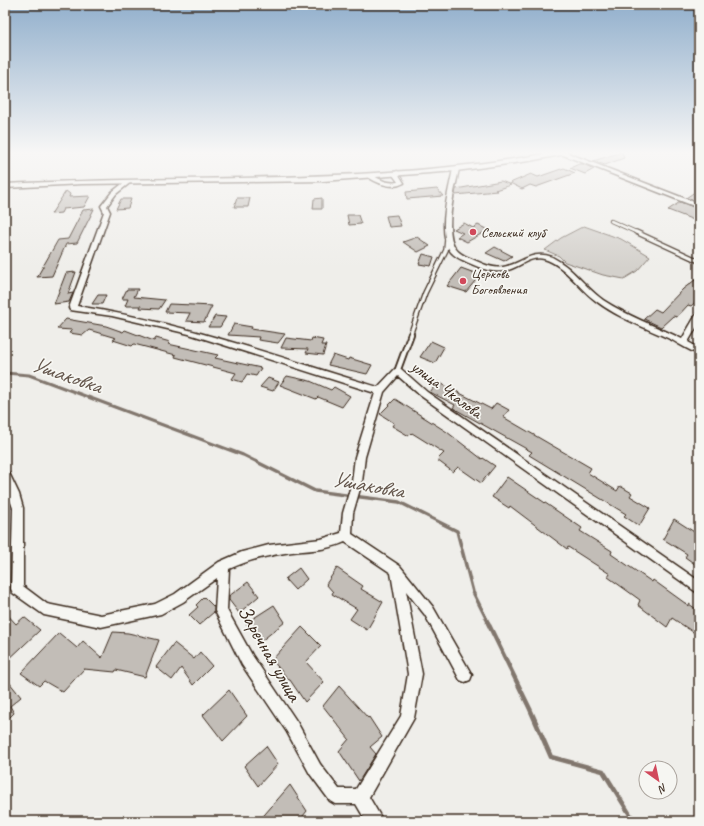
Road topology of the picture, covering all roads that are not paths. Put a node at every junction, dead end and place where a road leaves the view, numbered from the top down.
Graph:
1 (117, 191) edge
2 (451, 191) edge
3 (661, 191) edge
4 (699, 206) edge
5 (611, 221) dead end
6 (447, 235) junction
7 (699, 261) edge
8 (699, 317) edge
9 (684, 342) junction
10 (699, 351) edge
11 (398, 371) junction
12 (380, 391) junction
13 (5, 476) edge
14 (346, 536) junction
15 (222, 566) junction
16 (396, 570) junction
17 (699, 588) edge
18 (465, 675) dead end
19 (360, 797) junction
20 (375, 821) edge

1 - 12 street
2 - 6 street
3 - 4 street
5 - 7 lane
6 - 9 street
6 - 11 lane
8 - 9 street
9 - 10 street
11 - 12 street, улица Чкалова
11 - 17 street, улица Чкалова
12 - 14 street
13 - 15 street
14 - 15 street
14 - 16 street
15 - 19 street, Заречная улица
16 - 18 street
16 - 19 street
19 - 20 street

